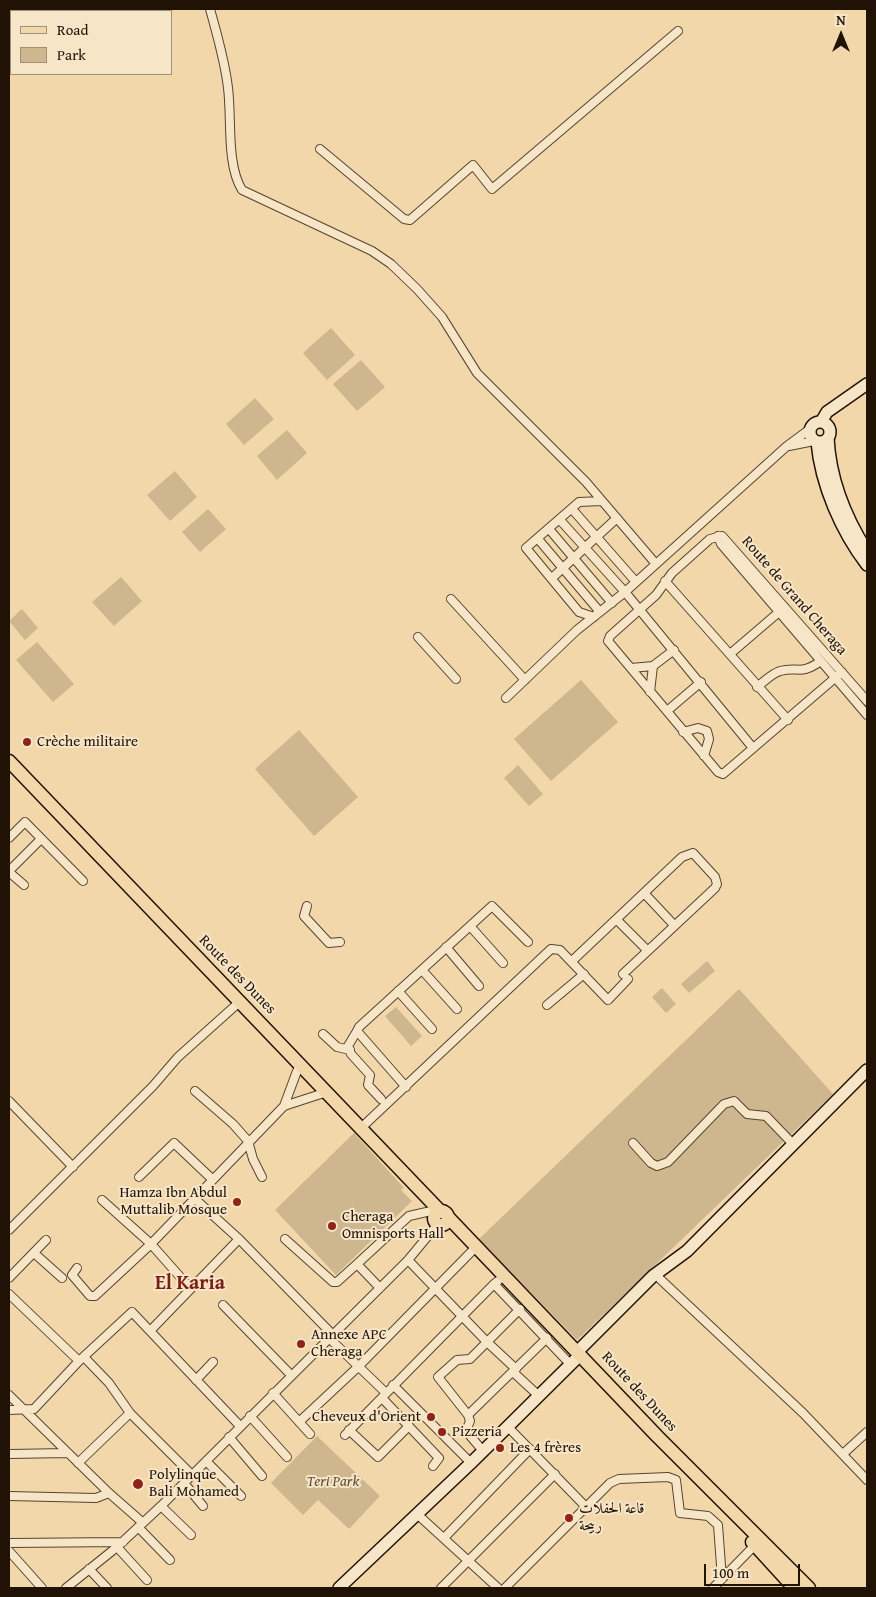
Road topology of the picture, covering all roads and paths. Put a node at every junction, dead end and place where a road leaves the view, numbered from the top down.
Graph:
1 (210, 9) edge
2 (678, 31) dead end
3 (320, 149) dead end
4 (867, 384) edge
5 (810, 429) junction
6 (826, 430) junction
7 (816, 441) junction
8 (787, 446) junction
9 (602, 501) junction
10 (572, 509) junction
11 (617, 518) junction
12 (560, 520) junction
13 (549, 529) junction
14 (718, 536) junction
15 (538, 539) junction
16 (597, 539) junction
17 (585, 549) junction
18 (867, 551) edge
19 (574, 559) junction
20 (656, 564) junction
21 (867, 565) edge
22 (563, 568) junction
23 (552, 578) junction
24 (636, 582) junction
25 (665, 582) junction
26 (625, 592) junction
27 (451, 599) dead end
28 (612, 602) junction
29 (640, 610) junction
30 (779, 612) junction
31 (597, 614) junction
32 (418, 637) dead end
33 (674, 650) junction
34 (730, 654) junction
35 (821, 661) junction
36 (653, 666) junction
37 (631, 668) junction
38 (842, 672) junction
39 (836, 678) junction
40 (456, 679) dead end
41 (525, 680) junction
42 (701, 682) junction
43 (757, 687) junction
44 (650, 692) junction
45 (506, 698) dead end
46 (867, 701) edge
47 (667, 710) junction
48 (867, 715) edge
49 (788, 720) junction
50 (684, 732) junction
51 (754, 748) junction
52 (704, 756) junction
53 (9, 761) edge
54 (9, 770) edge
55 (9, 838) edge
56 (41, 839) junction
57 (9, 871) edge
58 (83, 881) dead end
59 (24, 885) dead end
60 (644, 893) junction
61 (307, 906) dead end
62 (617, 920) junction
63 (674, 925) junction
64 (470, 926) junction
65 (340, 942) dead end
66 (528, 942) dead end
67 (446, 947) junction
68 (648, 951) junction
69 (572, 960) junction
70 (503, 963) dead end
71 (422, 970) junction
72 (584, 974) junction
73 (479, 986) dead end
74 (398, 991) junction
75 (547, 1005) dead end
76 (235, 1006) junction
77 (457, 1010) dead end
78 (432, 1029) dead end
79 (357, 1031) junction
80 (323, 1034) dead end
81 (350, 1050) junction
82 (355, 1058) junction
83 (348, 1065) dead end
84 (296, 1070) junction
85 (867, 1070) edge
86 (867, 1078) edge
87 (406, 1086) junction
88 (195, 1091) dead end
89 (324, 1094) junction
90 (381, 1099) dead end
91 (9, 1101) edge
92 (284, 1106) junction
93 (361, 1128) junction
94 (248, 1141) junction
95 (633, 1143) dead end
96 (793, 1144) junction
97 (73, 1167) junction
98 (262, 1176) dead end
99 (139, 1177) dead end
100 (212, 1179) junction
101 (195, 1199) junction
102 (102, 1200) dead end
103 (439, 1217) junction
104 (9, 1230) edge
105 (284, 1239) dead end
106 (46, 1240) dead end
107 (239, 1240) junction
108 (151, 1244) junction
109 (472, 1251) junction
110 (34, 1253) junction
111 (408, 1260) junction
112 (357, 1264) junction
113 (77, 1268) dead end
114 (9, 1278) edge
115 (62, 1278) dead end
116 (660, 1279) junction
117 (497, 1282) junction
118 (190, 1288) junction
119 (380, 1288) junction
120 (435, 1289) junction
121 (9, 1294) edge
122 (223, 1305) dead end
123 (520, 1309) junction
124 (462, 1316) junction
125 (150, 1331) junction
126 (330, 1336) junction
127 (547, 1338) junction
128 (487, 1342) junction
129 (82, 1359) junction
130 (577, 1359) junction
131 (213, 1362) dead end
132 (359, 1366) junction
133 (515, 1370) junction
134 (291, 1375) junction
135 (196, 1380) junction
136 (393, 1385) junction
137 (273, 1393) junction
138 (9, 1396) edge
139 (384, 1396) junction
140 (539, 1396) junction
141 (9, 1410) edge
142 (24, 1410) junction
143 (130, 1413) junction
144 (468, 1415) junction
145 (250, 1416) junction
146 (299, 1422) junction
147 (240, 1426) junction
148 (409, 1426) junction
149 (508, 1427) junction
150 (867, 1432) edge
151 (310, 1434) dead end
152 (229, 1437) junction
153 (530, 1449) junction
154 (483, 1451) junction
155 (68, 1453) junction
156 (844, 1453) junction
157 (9, 1454) edge
158 (287, 1457) dead end
159 (206, 1461) junction
160 (78, 1463) junction
161 (471, 1463) junction
162 (433, 1466) dead end
163 (555, 1474) junction
164 (192, 1475) junction
165 (262, 1476) dead end
166 (867, 1480) edge
167 (184, 1483) junction
168 (109, 1493) junction
169 (9, 1496) edge
170 (241, 1496) dead end
171 (161, 1506) junction
172 (203, 1506) dead end
173 (586, 1506) junction
174 (417, 1514) junction
175 (140, 1525) junction
176 (191, 1535) dead end
177 (444, 1538) junction
178 (9, 1543) edge
179 (120, 1544) junction
180 (755, 1545) junction
181 (9, 1551) edge
182 (170, 1560) dead end
183 (468, 1560) junction
184 (89, 1570) junction
185 (722, 1579) junction
186 (146, 1580) dead end
187 (509, 1587) edge
188 (42, 1588) edge
189 (66, 1588) edge
190 (107, 1588) edge
191 (339, 1588) edge
192 (441, 1588) edge
193 (498, 1588) edge
194 (713, 1588) edge
195 (794, 1588) edge
196 (809, 1588) edge

1 - 9 street
2 - 3 street
4 - 6 street
5 - 6 street
5 - 7 street
5 - 8 street
6 - 7 street
6 - 18 street
7 - 8 street
7 - 21 street
8 - 20 street
9 - 10 street
9 - 11 street
10 - 12 street
10 - 16 street
11 - 16 street
11 - 20 street
12 - 13 street
12 - 17 street
13 - 15 street
13 - 19 street
14 - 25 street
14 - 30 street
14 - 38 street, Route de Grand Cheraga
15 - 22 street
15 - 23 street
16 - 17 street
16 - 24 street
17 - 19 street
17 - 26 street
19 - 22 street
19 - 28 street
20 - 24 street
22 - 23 street
22 - 31 street
23 - 31 street
24 - 26 street
25 - 29 street
25 - 34 street
26 - 28 street
26 - 29 street
27 - 41 street
28 - 31 street
29 - 33 street
29 - 37 street
30 - 34 street
30 - 35 street
31 - 41 street
32 - 40 street
33 - 36 street
33 - 42 street
34 - 43 street
35 - 39 street
35 - 43 street
36 - 37 street
36 - 44 street
37 - 44 street
38 - 39 street
38 - 46 street, Route de Grand Cheraga
39 - 48 street
39 - 49 street
41 - 45 street
42 - 47 street
42 - 51 street
43 - 49 street
44 - 47 street
47 - 50 street
49 - 51 street
50 - 52 street
50 - 52 street
51 - 52 street
53 - 89 main road, Route des Dunes
54 - 76 main road, Route des Dunes
55 - 56 street
56 - 57 street
56 - 58 street
57 - 59 street
60 - 62 street
60 - 63 street
60 - 63 street
61 - 65 street
62 - 68 street
62 - 69 street
63 - 68 street
64 - 66 street
64 - 67 street
64 - 70 street
67 - 71 street
67 - 73 street
68 - 72 street
69 - 72 street
69 - 87 street
71 - 74 street
71 - 77 street
72 - 75 street
74 - 78 street
74 - 79 street
76 - 84 main road, Route des Dunes
76 - 97 street
79 - 81 street
79 - 87 street
80 - 81 street
81 - 82 street
82 - 83 street
82 - 90 street
84 - 89 main road, Route des Dunes
84 - 92 street
85 - 96 street
86 - 116 street
87 - 93 street
88 - 94 street
89 - 92 street
89 - 93 main road, Route des Dunes
89 - 103 main road, Route des Dunes
91 - 97 street
92 - 94 street
93 - 103 main road, Route des Dunes
94 - 98 street
94 - 100 street
95 - 96 street
96 - 130 street
97 - 104 street
99 - 100 street
100 - 101 street
101 - 107 street
101 - 108 street
102 - 108 street
103 - 109 main road, Route des Dunes
103 - 111 street
103 - 112 street
103 - 130 main road, Route des Dunes
105 - 112 street
106 - 110 street
107 - 118 street
107 - 126 street
108 - 113 street
108 - 118 street
109 - 117 main road, Route des Dunes
109 - 120 street
110 - 114 street
110 - 115 street
111 - 119 street
111 - 120 street
112 - 119 street
116 - 130 street
116 - 156 street
117 - 123 street
117 - 124 street
117 - 130 main road, Route des Dunes
118 - 125 street
119 - 126 street
120 - 124 street
120 - 132 street
121 - 129 street
122 - 134 street
123 - 127 street
123 - 128 street
124 - 128 street
124 - 136 street
125 - 129 street
125 - 135 street
126 - 132 street
126 - 134 street
127 - 130 street
127 - 133 street
128 - 133 street
128 - 144 street
129 - 142 street
129 - 143 street
130 - 140 street
130 - 180 main road, Route des Dunes
130 - 196 main road, Route des Dunes
131 - 135 street
132 - 139 street
132 - 146 street
133 - 140 street
133 - 144 street
134 - 137 street
135 - 147 street
136 - 139 street
136 - 161 street
137 - 145 street
137 - 146 street
138 - 142 street
139 - 148 street
139 - 148 street
140 - 149 street
141 - 142 street
142 - 155 street
143 - 160 street
143 - 164 street
144 - 154 street
145 - 147 street
145 - 158 street
146 - 151 street
147 - 152 street
148 - 162 street
149 - 153 street
149 - 154 street
150 - 156 street
152 - 159 street
152 - 165 street
153 - 163 street
153 - 177 street
154 - 161 street
155 - 157 street
155 - 160 street
156 - 166 street
159 - 164 street
159 - 170 street
160 - 168 street
161 - 174 street
163 - 173 street
163 - 183 street
164 - 167 street
167 - 171 street
167 - 172 street
168 - 169 street
168 - 175 street
171 - 175 street
171 - 176 street
173 - 185 street
173 - 187 street
174 - 177 street
174 - 191 street
175 - 179 street
175 - 182 street
177 - 183 street
178 - 179 street
179 - 184 street
179 - 186 street
180 - 185 street
180 - 195 main road, Route des Dunes
181 - 188 street
183 - 192 street
183 - 193 street
184 - 189 street
184 - 190 street
185 - 194 street

